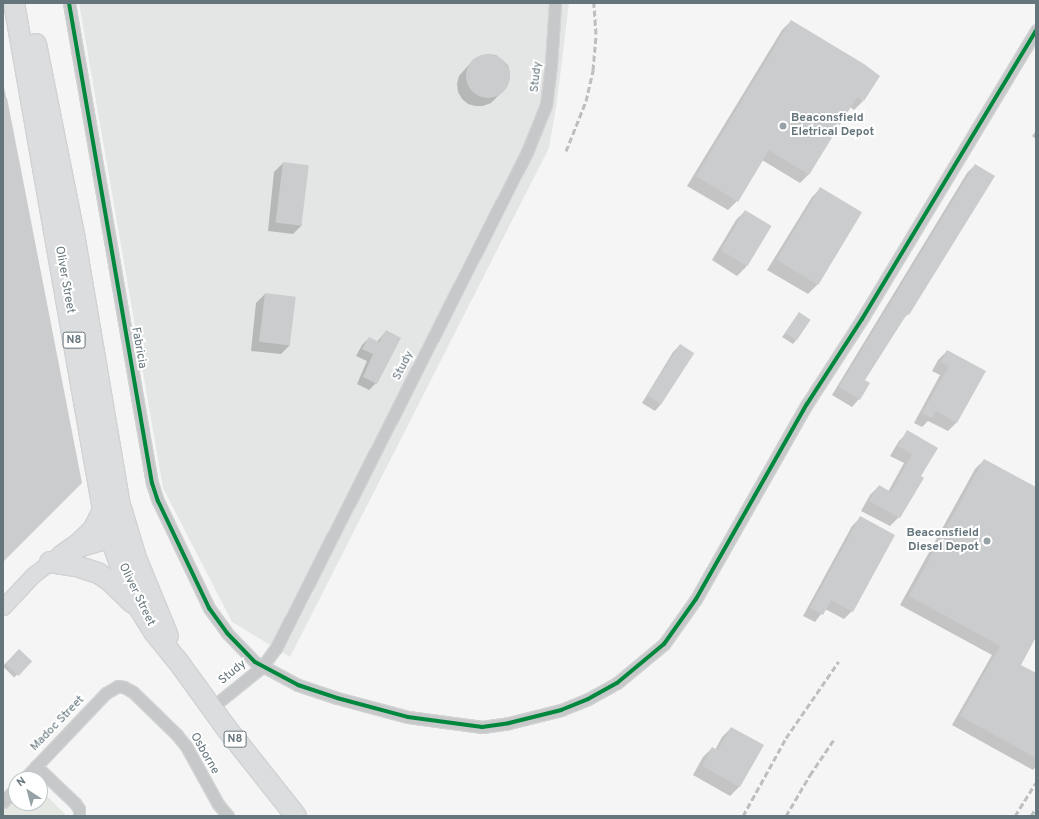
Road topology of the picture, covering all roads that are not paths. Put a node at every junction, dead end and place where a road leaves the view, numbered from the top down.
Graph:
1 (14, 3) edge
2 (27, 3) edge
3 (69, 3) edge
4 (554, 3) edge
5 (1036, 30) edge
6 (103, 510) junction
7 (119, 537) junction
8 (55, 559) junction
9 (3, 607) edge
10 (141, 611) junction
11 (177, 660) junction
12 (262, 667) junction
13 (113, 688) joint
14 (211, 708) junction
15 (36, 766) junction
16 (31, 771) edge
17 (79, 816) edge
18 (228, 816) edge
19 (296, 816) edge

1 - 6 highway, Oliver Street / N8
2 - 7 highway, Oliver Street / N8
3 - 12 street, Fabricia
4 - 12 street, Study
5 - 12 street, Fabricia
6 - 7 highway, Oliver Street / N8
6 - 8 highway
7 - 8 street
7 - 10 highway, Oliver Street / N8
7 - 11 highway, Oliver Street / N8
8 - 9 street
8 - 10 highway
10 - 11 highway, Oliver Street / N8
11 - 14 highway, Oliver Street / N8
12 - 14 street, Study
13 - 15 street, Madoc Street
13 - 18 street, Osborne
14 - 19 highway, Oliver Street / N8
15 - 16 street, Madoc Street
15 - 17 street

